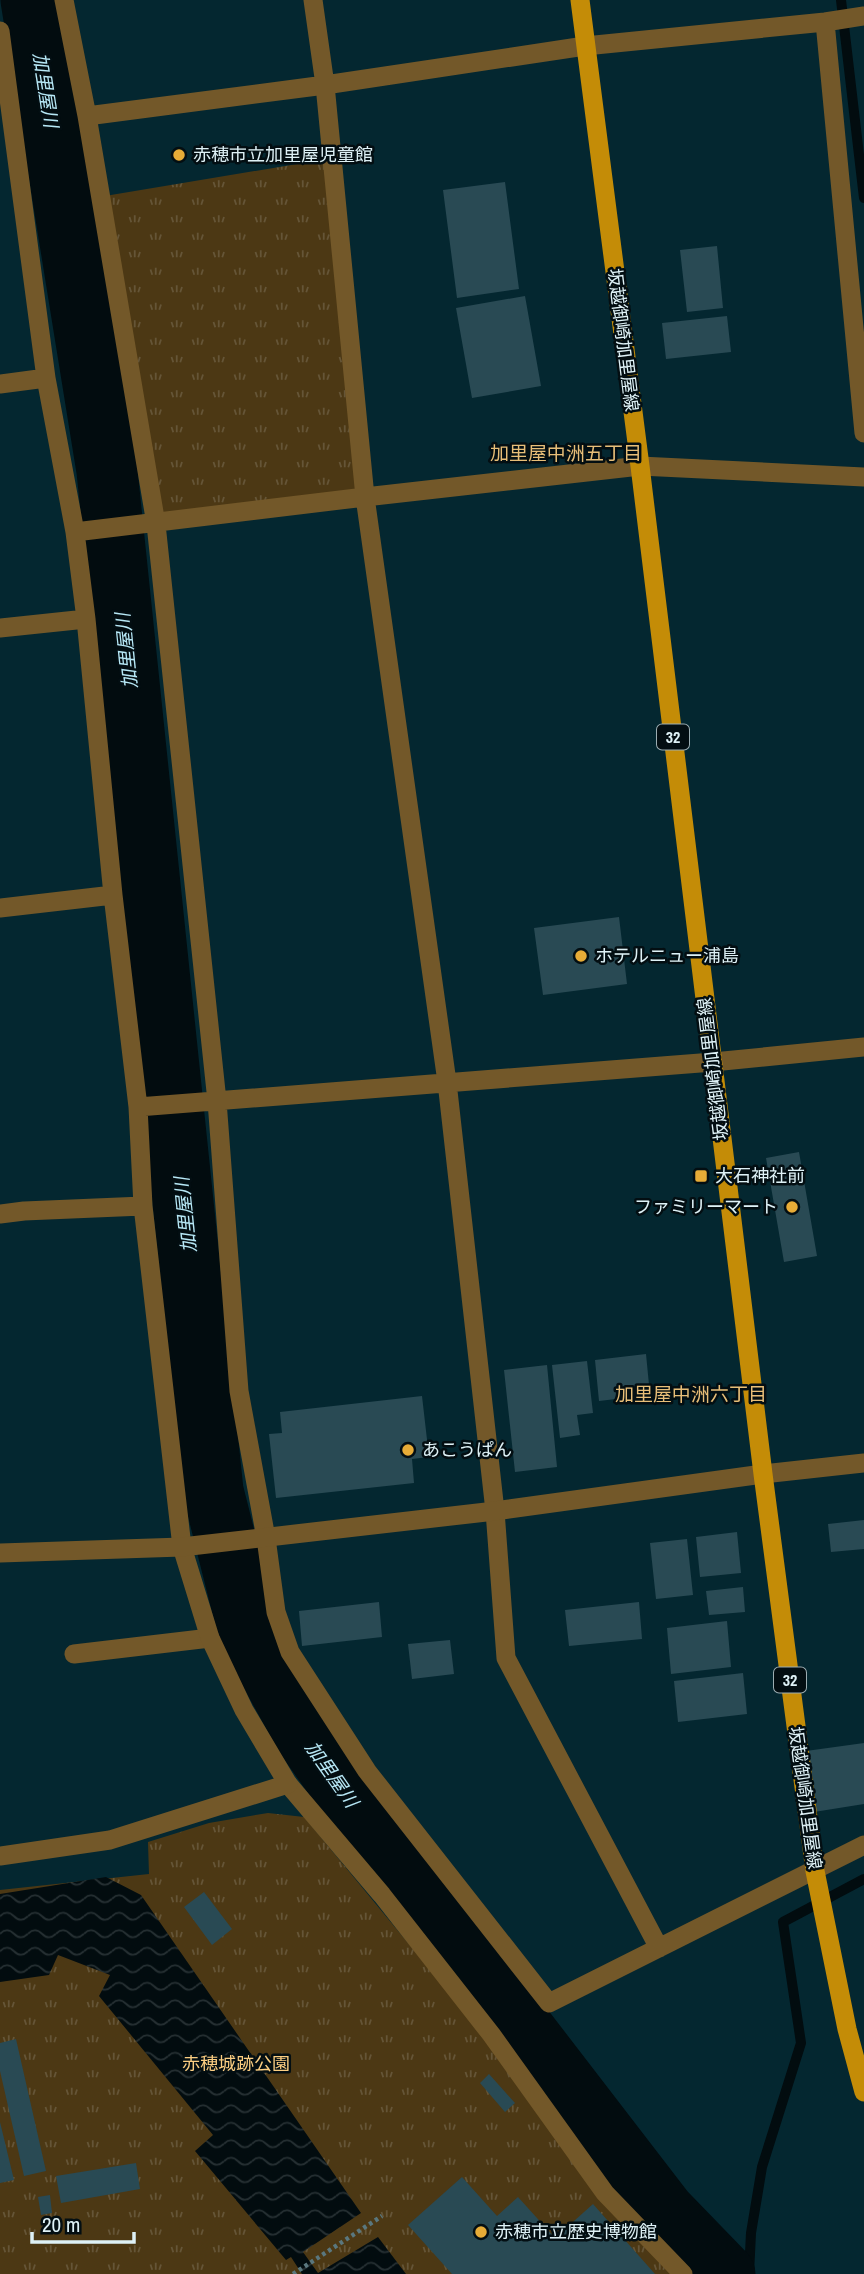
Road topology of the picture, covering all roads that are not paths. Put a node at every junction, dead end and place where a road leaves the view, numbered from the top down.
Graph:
1 (64, 0) edge
2 (313, 0) edge
3 (580, 0) edge
4 (864, 16) edge
5 (825, 22) junction
6 (0, 31) edge
7 (585, 46) junction
8 (325, 85) junction
9 (87, 116) junction
10 (46, 378) junction
11 (0, 384) edge
12 (864, 433) edge
13 (640, 466) junction
14 (864, 477) edge
15 (365, 497) junction
16 (156, 524) junction
17 (75, 532) junction
18 (86, 619) junction
19 (0, 628) edge
20 (113, 895) junction
21 (0, 908) edge
22 (864, 1047) edge
23 (713, 1062) junction
24 (447, 1082) junction
25 (216, 1101) junction
26 (138, 1107) junction
27 (143, 1206) junction
28 (0, 1214) edge
29 (864, 1463) edge
30 (763, 1474) junction
31 (495, 1511) junction
32 (259, 1539) junction
33 (189, 1546) junction
34 (0, 1553) edge
35 (210, 1638) junction
36 (74, 1654) dead end
37 (289, 1784) junction
38 (864, 1845) edge
39 (0, 1856) edge
40 (817, 1879) junction
41 (659, 1948) junction
42 (864, 2092) edge
43 (683, 2274) edge

1 - 9 street
2 - 8 street
3 - 7 main road, 坂越御崎加里屋線 / 32
4 - 5 street
5 - 7 street
5 - 12 street
6 - 10 street
7 - 8 street
7 - 13 main road, 坂越御崎加里屋線 / 32
8 - 9 street
8 - 15 street
9 - 16 street
10 - 11 street
10 - 17 street
13 - 14 street
13 - 15 street
13 - 23 main road, 坂越御崎加里屋線 / 32
15 - 16 street
15 - 24 street
16 - 17 street
16 - 25 street
17 - 18 street
18 - 19 street
18 - 20 street
20 - 21 street
20 - 26 street
22 - 23 street
23 - 24 street
23 - 30 main road, 坂越御崎加里屋線 / 32
24 - 25 street
24 - 31 street
25 - 26 street
25 - 32 street
26 - 27 street
27 - 28 street
27 - 33 street
29 - 30 street
30 - 31 street
30 - 40 main road, 坂越御崎加里屋線 / 32
31 - 32 street
31 - 41 street
32 - 33 street
32 - 41 street
33 - 34 street
33 - 35 street
35 - 36 street
35 - 37 street
37 - 39 street
37 - 43 street
38 - 40 street
40 - 41 street
40 - 42 main road, 坂越御崎加里屋線 / 32

